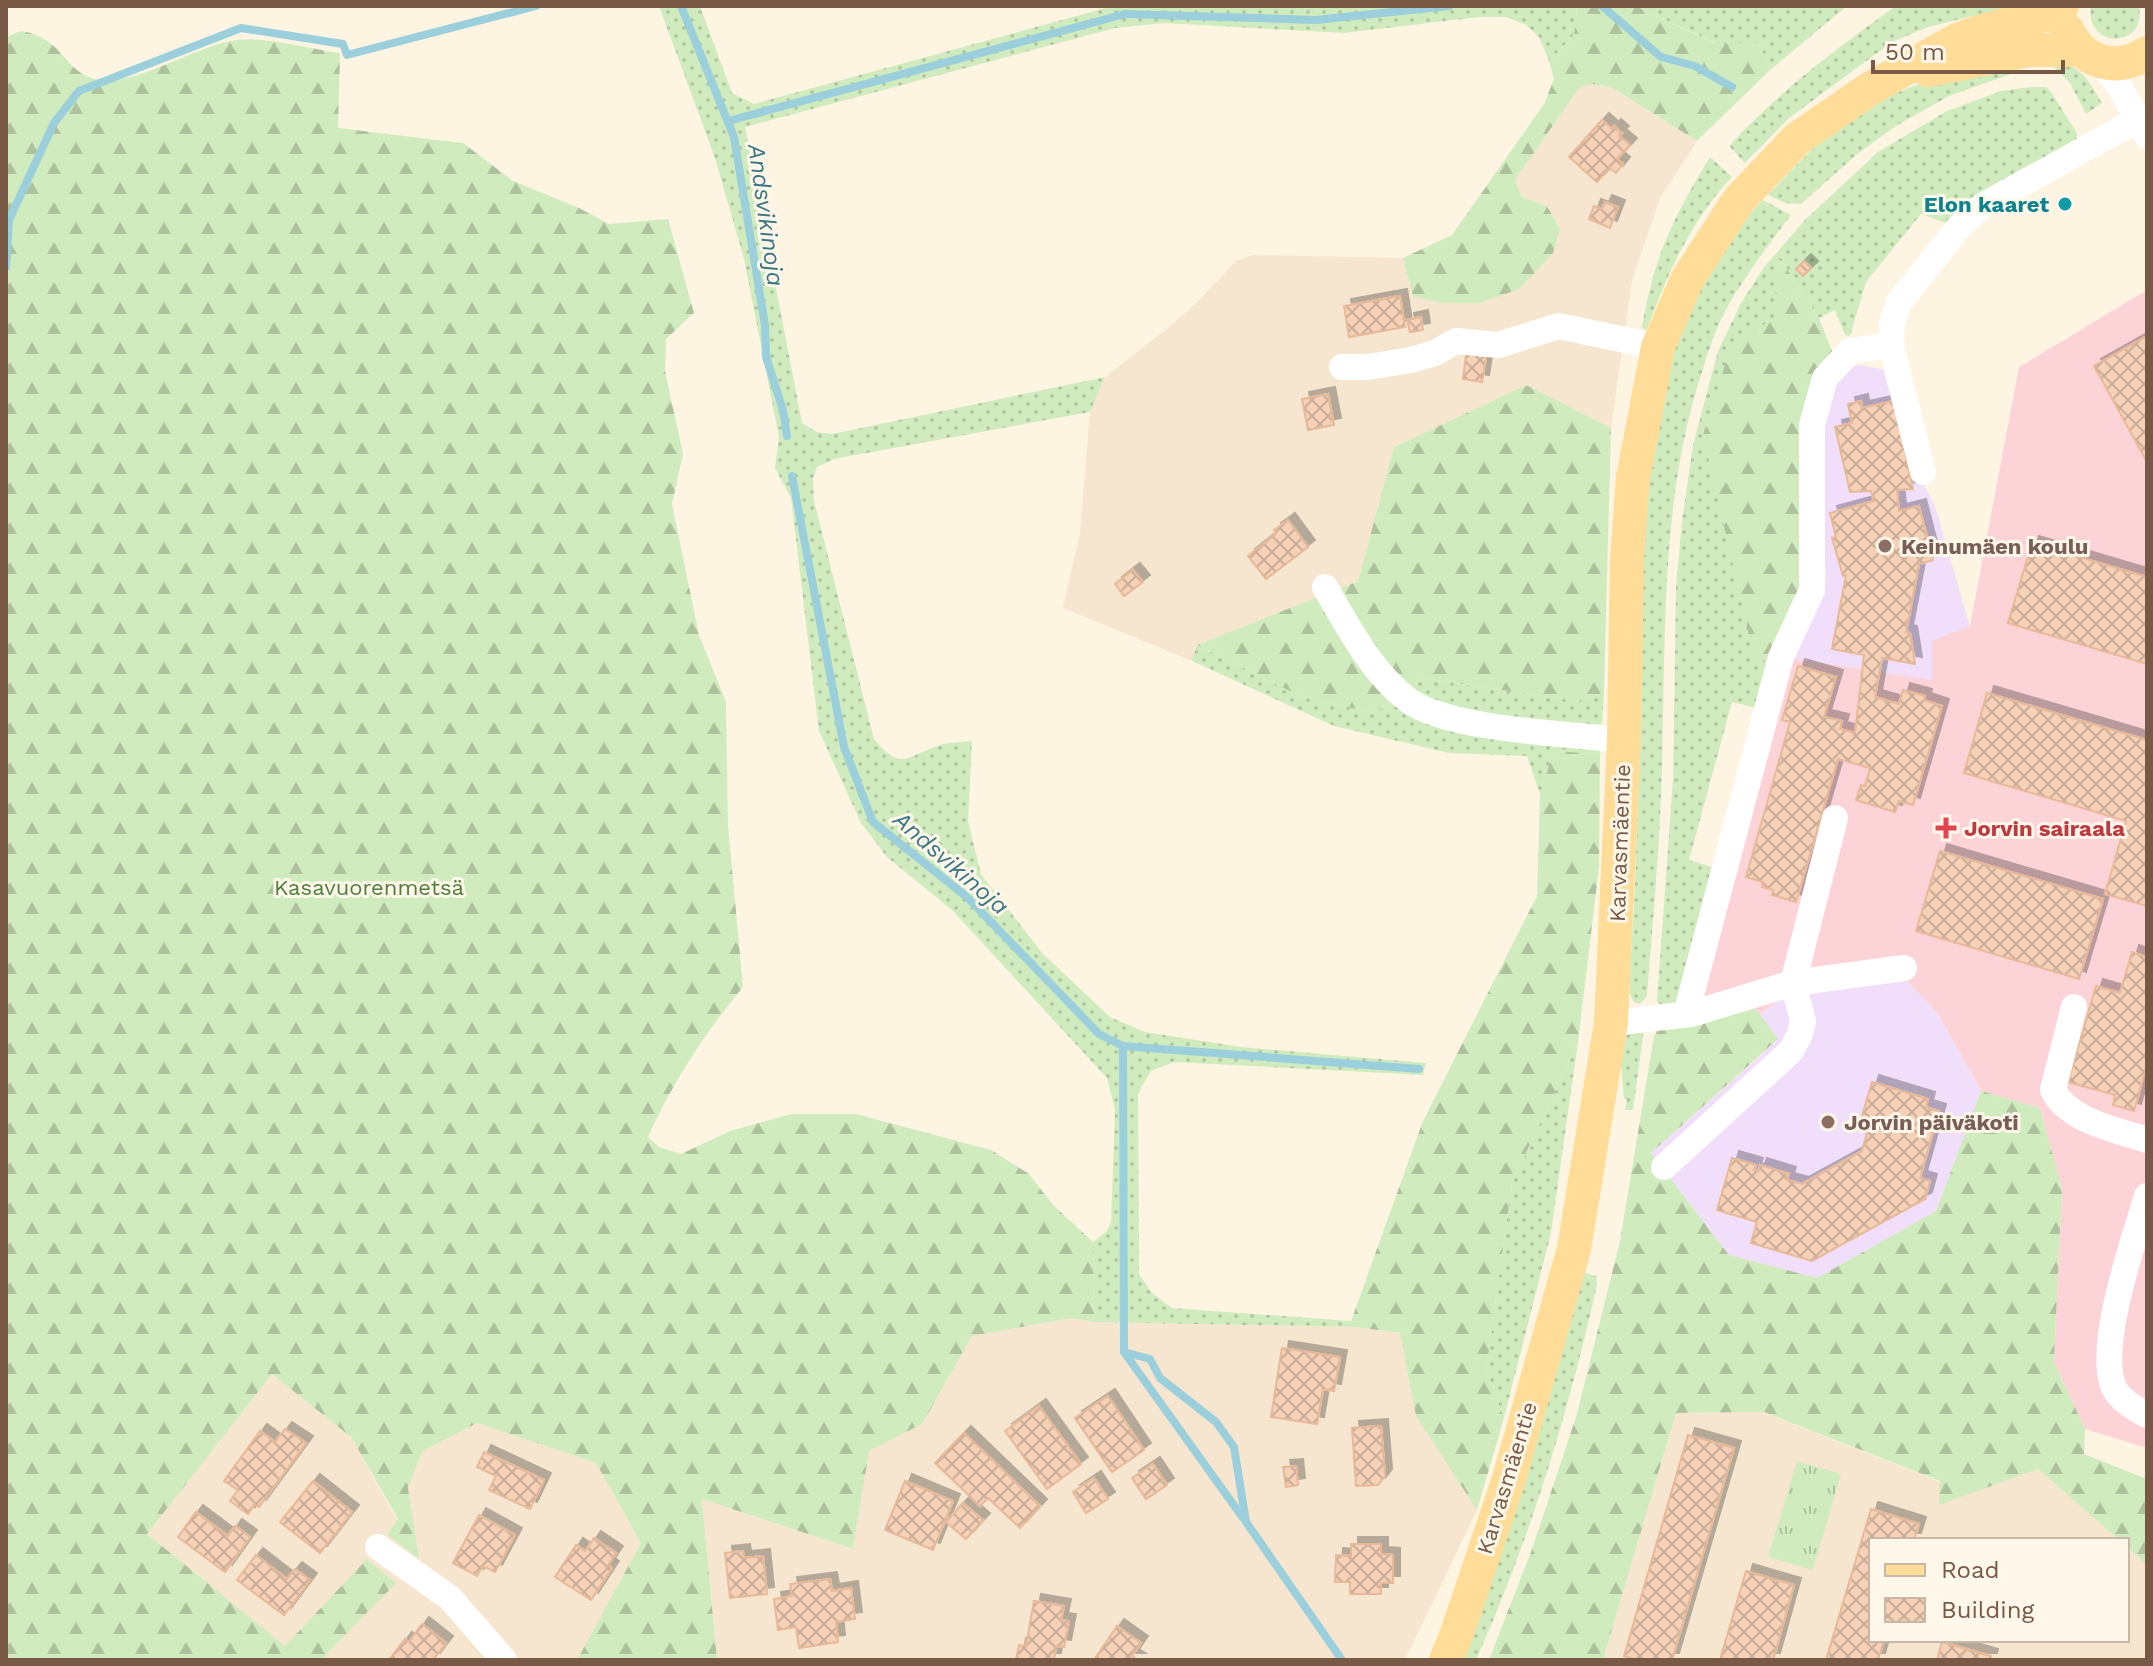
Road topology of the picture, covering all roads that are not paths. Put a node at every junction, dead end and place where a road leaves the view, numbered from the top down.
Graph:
1 (2064, 6) edge
2 (2147, 53) edge
3 (2090, 56) junction
4 (1871, 88) junction
5 (2142, 128) edge
6 (1891, 345) junction
7 (1658, 347) junction
8 (1342, 367) dead end
9 (1923, 472) dead end
10 (1325, 587) dead end
11 (1624, 740) junction
12 (1835, 818) dead end
13 (1904, 968) dead end
14 (1793, 983) junction
15 (2074, 1007) dead end
16 (1686, 1014) junction
17 (1611, 1023) junction
18 (2147, 1140) edge
19 (1664, 1167) dead end
20 (2147, 1196) edge
21 (2147, 1415) edge
22 (378, 1547) dead end
23 (504, 1660) edge
24 (1446, 1660) edge

1 - 3 main road
1 - 4 main road, Karvasmäentie
2 - 3 main road, Karvasmäentie
3 - 4 main road, Karvasmäentie
3 - 5 street
4 - 7 main road, Karvasmäentie
5 - 6 street
6 - 9 street
6 - 16 street
7 - 8 street
7 - 11 main road, Karvasmäentie
10 - 11 street
11 - 17 main road, Karvasmäentie
12 - 14 street
13 - 14 street
14 - 16 street
14 - 19 street
15 - 18 street
16 - 17 street
17 - 24 main road, Karvasmäentie
20 - 21 street
22 - 23 street

